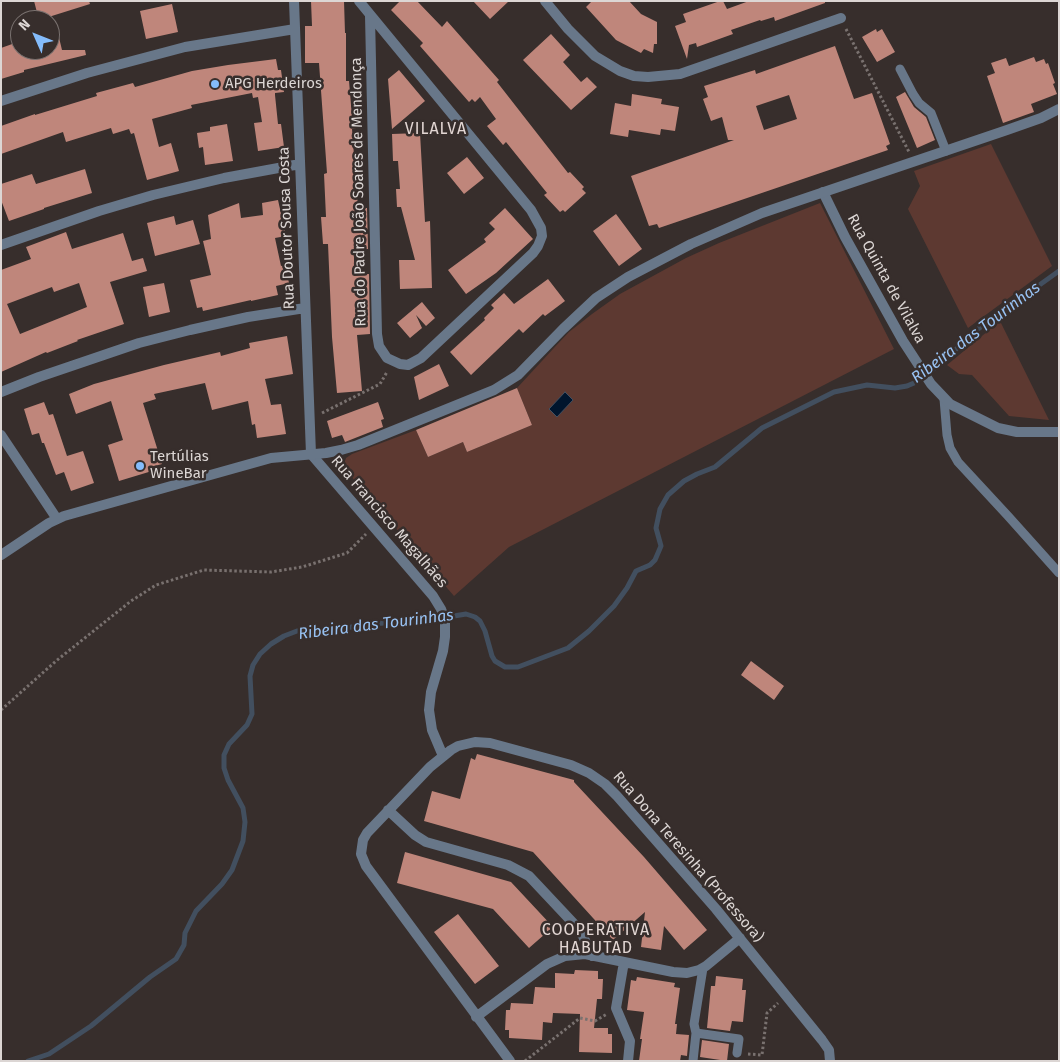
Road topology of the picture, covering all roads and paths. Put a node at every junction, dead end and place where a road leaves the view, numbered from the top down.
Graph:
1 (294, 1) edge
2 (359, 1) edge
3 (545, 1) edge
4 (370, 16) junction
5 (841, 18) dead end
6 (295, 29) junction
7 (847, 29) dead end
8 (900, 69) dead end
9 (1, 101) edge
10 (1059, 109) edge
11 (946, 151) junction
12 (914, 162) junction
13 (300, 164) junction
14 (823, 192) junction
15 (1, 245) edge
16 (304, 308) junction
17 (380, 384) dead end
18 (1, 392) edge
19 (944, 398) junction
20 (318, 415) dead end
21 (1059, 432) edge
22 (1, 435) edge
23 (311, 454) junction
24 (57, 519) junction
25 (368, 522) junction
26 (1, 556) edge
27 (1059, 574) edge
28 (1, 710) edge
29 (443, 756) junction
30 (388, 810) junction
31 (740, 938) junction
32 (592, 956) junction
33 (624, 962) junction
34 (703, 968) junction
35 (786, 995) junction
36 (616, 1008) junction
37 (476, 1017) junction
38 (696, 1033) junction
39 (737, 1053) joint
40 (510, 1061) edge
41 (525, 1061) edge
42 (628, 1061) edge
43 (693, 1061) edge
44 (830, 1061) edge

1 - 6 street, Rua Doutor Sousa Costa
2 - 4 street
3 - 5 street
4 - 4 street, Rua do Padre João Soares de Mendonça
6 - 9 street
6 - 13 street, Rua Doutor Sousa Costa
7 - 12 path
8 - 11 lane
10 - 11 street
11 - 12 street
12 - 14 street
13 - 15 street
13 - 16 street, Rua Doutor Sousa Costa
14 - 19 street, Rua Quinta de Vilalva
14 - 23 street
16 - 18 street
16 - 23 street, Rua Doutor Sousa Costa
17 - 20 path
19 - 21 street, Rua Quinta de Vilalva
19 - 27 lane
22 - 24 street
23 - 24 street
23 - 25 street, Rua Francisco Magalhães
24 - 26 street
25 - 28 path
25 - 29 street, Rua Francisco Magalhães
29 - 30 street, Rua Dona Teresinha (Professora)
29 - 31 street, Rua Dona Teresinha (Professora)
30 - 32 street
30 - 37 street, Rua Dona Teresinha (Professora)
31 - 34 street
31 - 35 street, Rua Dona Teresinha (Professora)
32 - 33 street
32 - 37 street
33 - 34 street
33 - 36 street
34 - 38 lane
35 - 39 path
35 - 44 street, Rua Dona Teresinha (Professora)
36 - 41 path
36 - 42 street
37 - 40 street, Rua Dona Teresinha (Professora)
38 - 39 lane
38 - 43 lane

